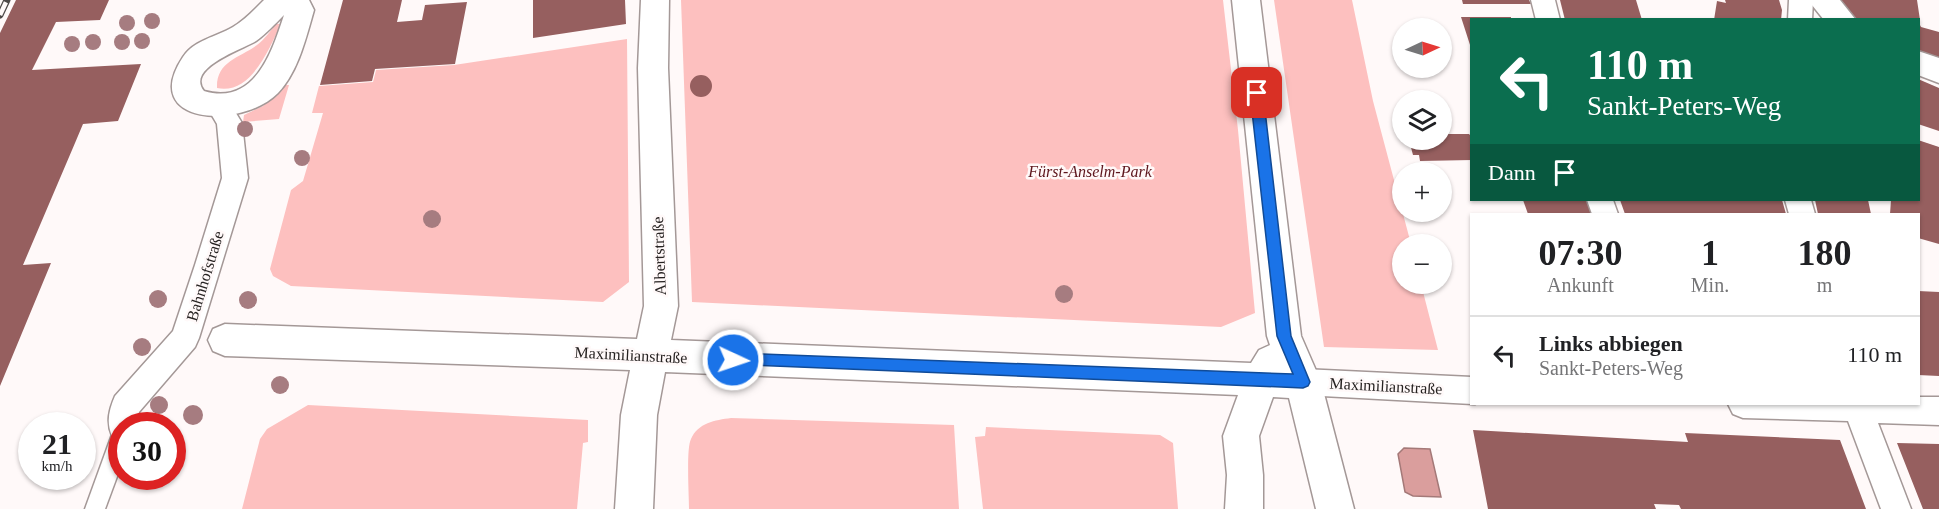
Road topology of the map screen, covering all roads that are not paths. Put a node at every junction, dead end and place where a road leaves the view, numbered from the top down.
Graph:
1 (282, 0) edge
2 (294, 0) edge
3 (655, 0) edge
4 (1246, 0) edge
5 (1543, 0) edge
6 (1801, 0) edge
7 (1822, 0) edge
8 (1548, 18) edge
9 (1800, 18) edge
10 (1840, 18) edge
11 (1920, 63) edge
12 (1939, 71) edge
13 (219, 107) junction
14 (1284, 336) junction
15 (185, 338) junction
16 (225, 340) joint
17 (651, 355) junction
18 (1261, 380) junction
19 (1303, 382) junction
20 (1470, 391) edge
21 (1800, 405) edge
22 (1857, 406) edge
23 (1939, 411) edge
24 (124, 412) edge
25 (108, 472) edge
26 (95, 509) edge
27 (634, 509) edge
28 (1244, 509) edge
29 (1335, 509) edge
30 (1896, 509) edge

1 - 13 street
2 - 13 street
3 - 17 street, Albertstraße
4 - 14 street
5 - 8 street
6 - 9 street
7 - 10 street
11 - 12 street
13 - 15 street, Bahnhofstraße
14 - 18 street
14 - 19 street
15 - 16 street, Maximilianstraße
15 - 24 street, Bahnhofstraße
16 - 17 street, Maximilianstraße
17 - 18 street, Maximilianstraße
17 - 27 street, Albertstraße
18 - 19 street, Maximilianstraße
18 - 28 street
19 - 20 street, Maximilianstraße
19 - 29 street
21 - 22 street
22 - 23 street
22 - 30 street
25 - 26 lane

